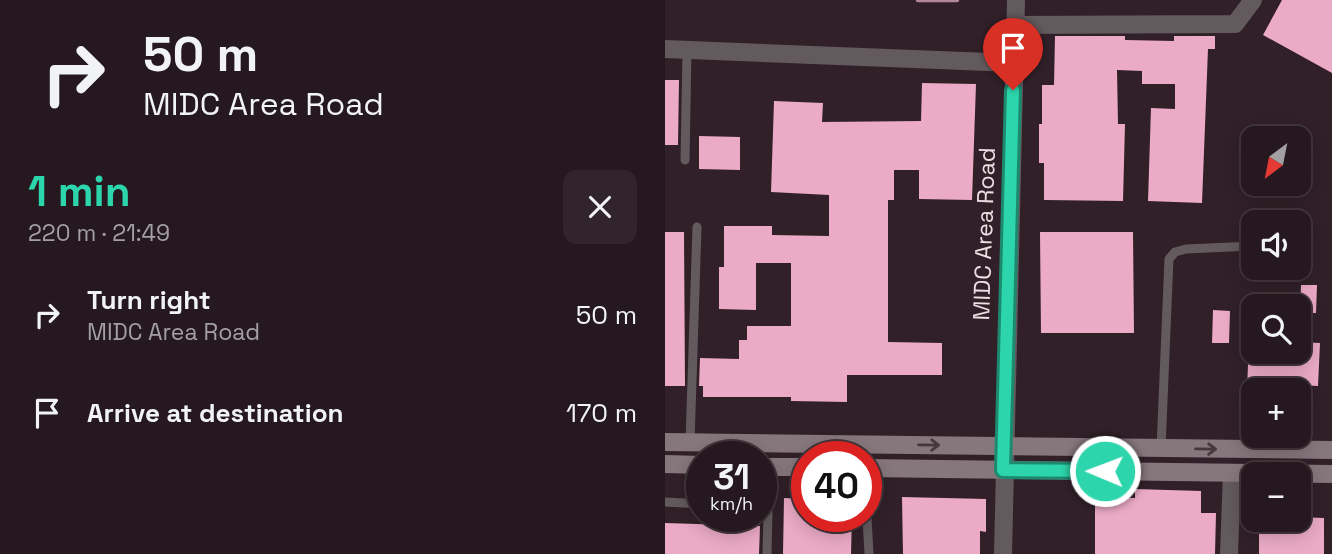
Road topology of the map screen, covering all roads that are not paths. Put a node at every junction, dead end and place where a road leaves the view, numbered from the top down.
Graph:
1 (1016, 0) edge
2 (1253, 0) edge
3 (1016, 25) junction
4 (665, 50) edge
5 (687, 51) junction
6 (1014, 63) junction
7 (685, 160) dead end
8 (697, 227) dead end
9 (1241, 247) edge
10 (690, 441) edge
11 (665, 442) edge
12 (686, 442) edge
13 (882, 445) edge
14 (1003, 446) junction
15 (1161, 448) junction
16 (1332, 450) edge
17 (665, 464) edge
18 (686, 465) edge
19 (882, 468) edge
20 (1003, 470) junction
21 (1232, 473) junction
22 (1332, 474) edge
23 (665, 502) edge
24 (686, 503) edge
25 (768, 532) edge
26 (868, 532) edge
27 (767, 554) edge
28 (869, 554) edge
29 (1003, 554) edge
30 (1229, 554) edge

1 - 3 street, MIDC Area Road
2 - 3 street
3 - 6 street, MIDC Area Road
4 - 5 street
5 - 6 street
5 - 7 lane
6 - 14 street, MIDC Area Road
8 - 10 lane
9 - 15 lane
11 - 12 street
13 -> 14 street
14 - 15 street
14 - 20 street, MIDC Area Road
15 -> 16 street
17 - 18 street
19 - 20 street
20 - 21 street
20 - 29 street, MIDC Area Road
21 - 22 street
21 - 30 street
23 - 24 lane
25 - 27 lane
26 - 28 lane

